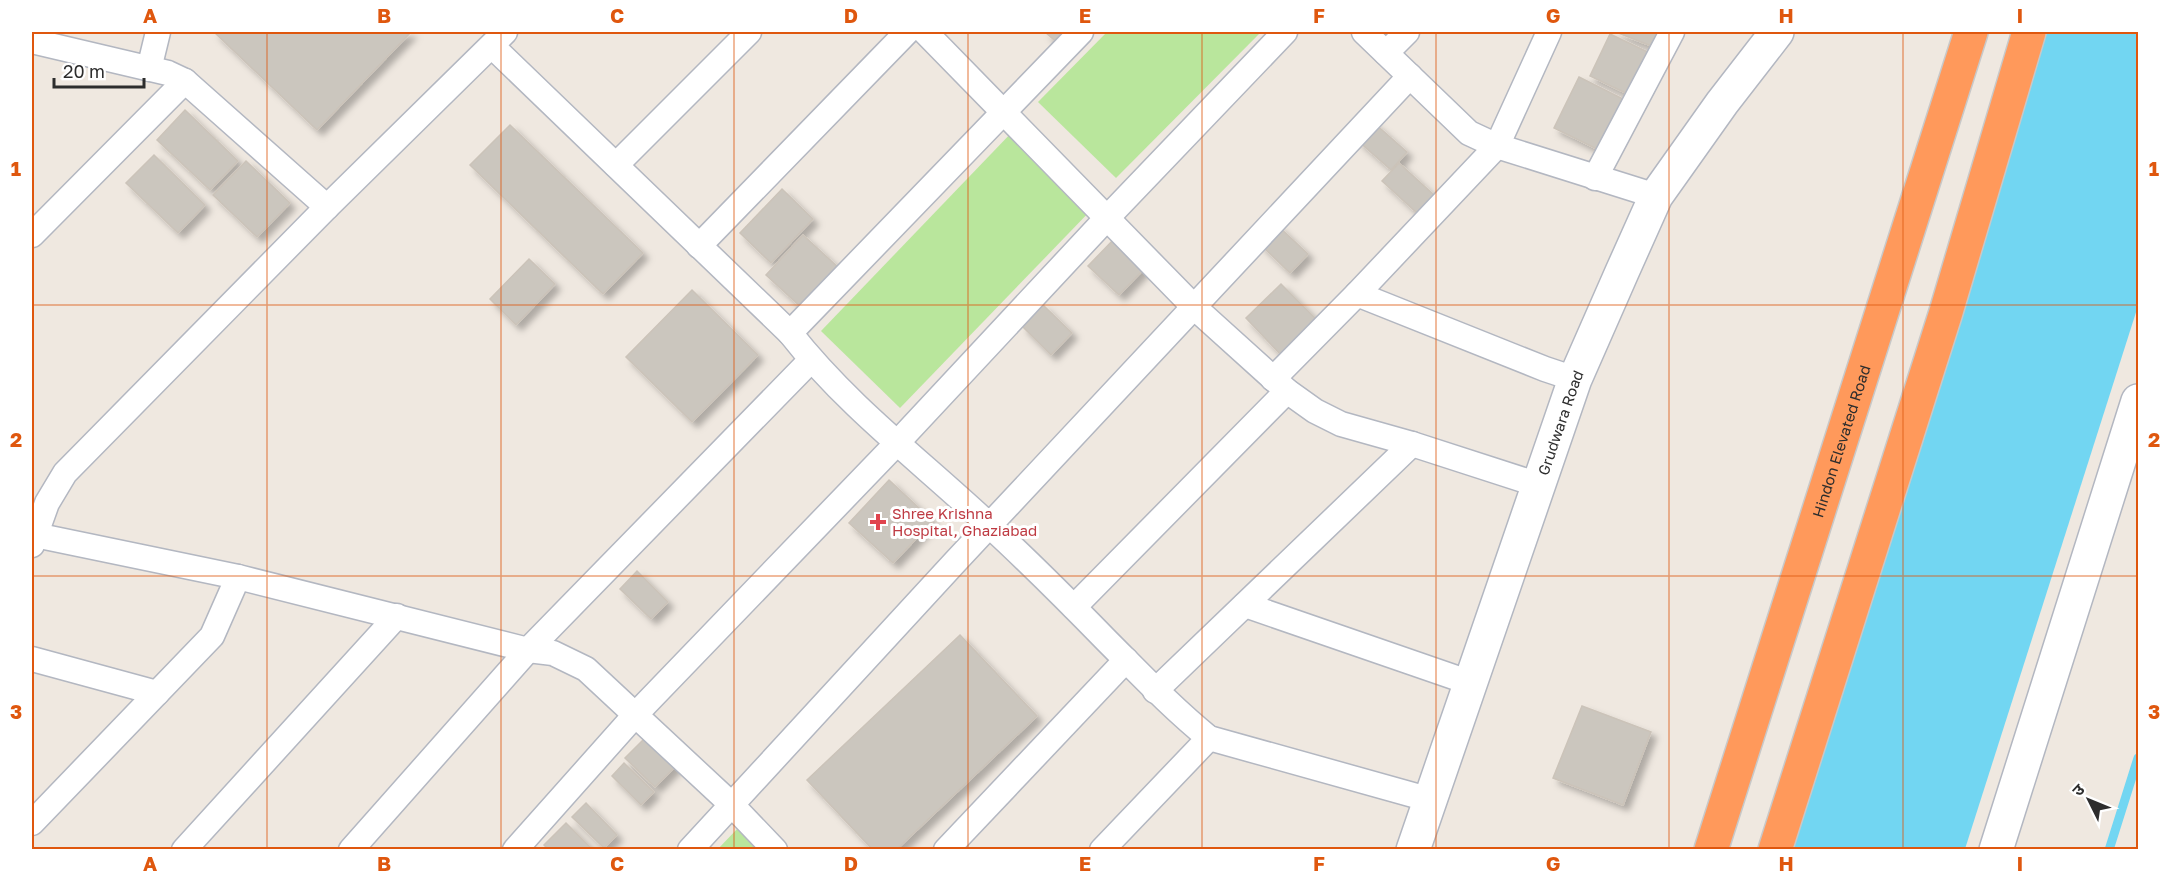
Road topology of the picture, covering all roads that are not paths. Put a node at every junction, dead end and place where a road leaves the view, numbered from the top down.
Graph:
1 (158, 32) edge
2 (749, 32) edge
3 (907, 32) edge
4 (925, 32) edge
5 (1081, 32) edge
6 (1285, 32) edge
7 (1364, 32) edge
8 (1407, 32) edge
9 (1549, 32) edge
10 (1671, 32) edge
11 (1777, 32) edge
12 (1971, 32) edge
13 (2029, 32) edge
14 (499, 39) edge
15 (32, 41) edge
16 (1386, 53) junction
17 (148, 69) junction
18 (1410, 76) junction
19 (185, 81) junction
20 (1004, 112) junction
21 (1497, 146) junction
22 (616, 165) junction
23 (1595, 178) junction
24 (1656, 196) junction
25 (327, 207) junction
26 (1106, 219) junction
27 (32, 235) edge
28 (699, 246) junction
29 (1357, 294) junction
30 (1194, 307) junction
31 (790, 333) junction
32 (811, 360) junction
33 (1575, 379) junction
34 (1280, 385) junction
35 (2139, 401) edge
36 (897, 443) junction
37 (1412, 444) junction
38 (1539, 485) junction
39 (989, 526) junction
40 (33, 540) edge
41 (238, 577) junction
42 (1245, 605) junction
43 (1074, 607) junction
44 (397, 616) junction
45 (528, 650) junction
46 (32, 659) edge
47 (1126, 660) junction
48 (1471, 683) junction
49 (1155, 691) junction
50 (157, 693) junction
51 (636, 714) junction
52 (1209, 738) junction
53 (1431, 800) junction
54 (731, 804) junction
55 (32, 824) edge
56 (184, 849) edge
57 (351, 849) edge
58 (515, 849) edge
59 (690, 849) edge
60 (775, 849) edge
61 (946, 849) edge
62 (1102, 849) edge
63 (1413, 849) edge
64 (1710, 849) edge
65 (1775, 849) edge
66 (1996, 849) edge

1 - 17 street
2 - 22 street
3 - 28 street
4 - 20 street
5 - 20 street
6 - 26 street
7 - 16 street
8 - 16 street
9 - 21 street
10 - 23 street
11 - 24 street, Grudwara Road
12 - 64 highway, Hindon Elevated Road
13 - 65 highway
14 - 22 street
14 - 25 street
15 - 17 street
16 - 18 street
17 - 19 street
18 - 21 street
18 - 30 street
19 - 25 street
19 - 27 street
20 - 26 street
20 - 31 street
21 - 23 street
21 - 29 street
22 - 28 street
23 - 24 street
24 - 33 street, Grudwara Road
25 - 40 street
26 - 30 street
26 - 36 street
28 - 31 street
29 - 33 street
29 - 34 street
30 - 34 street
30 - 39 street
31 - 32 street
32 - 36 street
32 - 45 street
33 - 38 street, Grudwara Road
34 - 37 street
34 - 43 street
35 - 66 street
36 - 39 street
36 - 51 street
37 - 38 street
37 - 42 street
38 - 48 street, Grudwara Road
39 - 43 street
39 - 54 street
40 - 41 street
41 - 44 street
41 - 50 street
42 - 48 street
42 - 49 street
43 - 47 street
44 - 45 street
44 - 56 street
45 - 51 street
45 - 57 street
46 - 50 street
47 - 49 street
47 - 61 street
48 - 53 street, Grudwara Road
49 - 52 street
50 - 55 street
51 - 54 street
51 - 58 street
52 - 53 street
52 - 62 street
53 - 63 street, Grudwara Road
54 - 59 street
54 - 60 street

